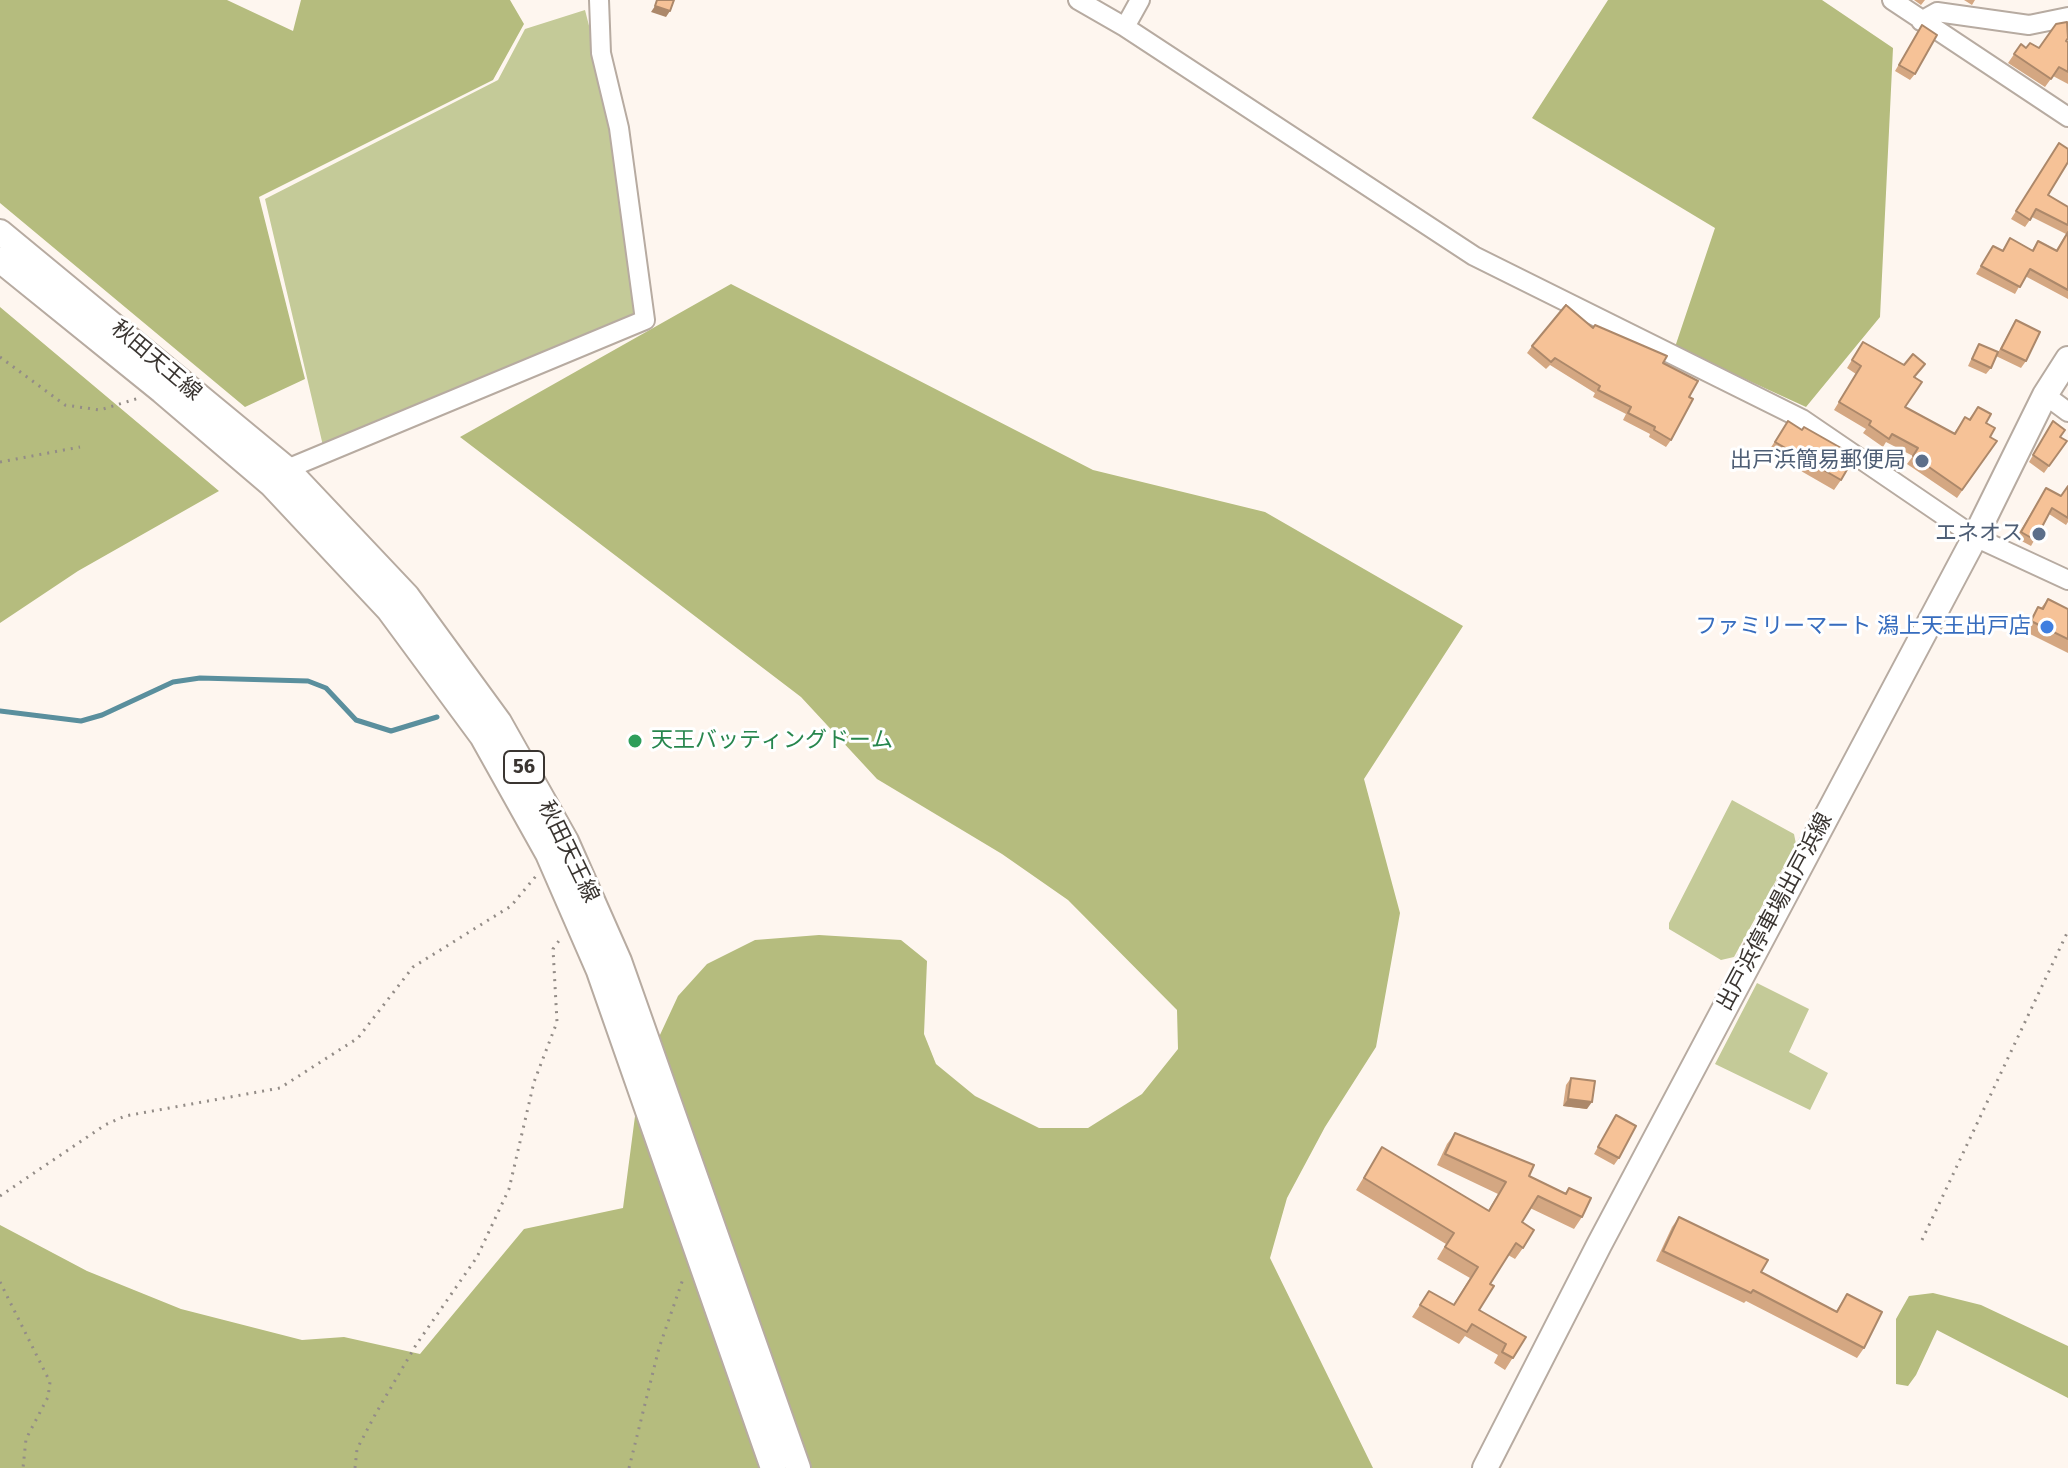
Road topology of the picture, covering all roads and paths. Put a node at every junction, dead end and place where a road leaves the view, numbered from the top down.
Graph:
1 (599, 0) edge
2 (1078, 0) edge
3 (1140, 0) edge
4 (1892, 0) edge
5 (2068, 17) edge
6 (1921, 21) junction
7 (1125, 27) junction
8 (2068, 117) edge
9 (0, 232) edge
10 (0, 260) edge
11 (0, 357) edge
12 (2068, 359) edge
13 (162, 391) junction
14 (2045, 395) junction
15 (2068, 412) edge
16 (80, 447) dead end
17 (0, 462) edge
18 (287, 469) junction
19 (1975, 537) junction
20 (2068, 580) edge
21 (550, 858) junction
22 (579, 923) junction
23 (2068, 931) edge
24 (0, 1196) edge
25 (1922, 1240) dead end
26 (699, 1256) junction
27 (0, 1282) edge
28 (23, 1468) edge
29 (355, 1468) edge
30 (629, 1468) edge
31 (773, 1468) edge
32 (798, 1468) edge
33 (1485, 1468) edge

1 - 18 street
2 - 7 street
3 - 7 street
4 - 6 street
5 - 6 street
6 - 8 street
7 - 19 street
9 - 18 main road, 秋田天王線 / 56
10 - 13 main road, 秋田天王線 / 56
11 - 13 path
12 - 14 main road, 出戸浜停車場出戸浜線
13 - 21 main road, 秋田天王線 / 56
14 - 15 street
14 - 19 main road, 出戸浜停車場出戸浜線
16 - 17 path
18 - 32 main road, 秋田天王線 / 56
19 - 20 street
19 - 33 main road, 出戸浜停車場出戸浜線
21 - 22 main road, 秋田天王線 / 56
21 - 24 path
22 - 26 main road, 秋田天王線 / 56
22 - 29 path
23 - 25 path
26 - 30 path
26 - 31 main road, 秋田天王線 / 56
27 - 28 path

